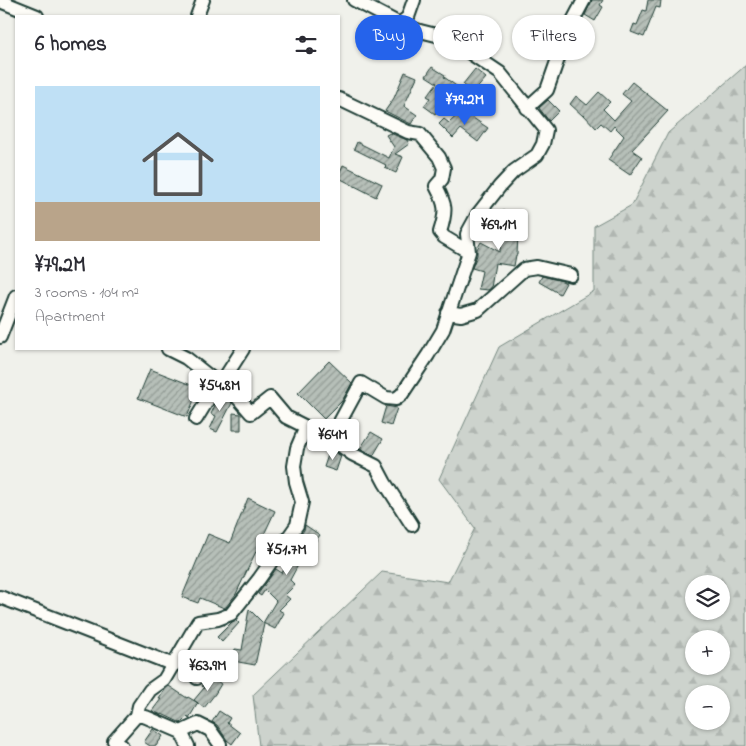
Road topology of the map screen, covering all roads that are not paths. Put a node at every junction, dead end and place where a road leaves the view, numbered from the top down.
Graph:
1 (203, 0) edge
2 (354, 0) edge
3 (414, 0) edge
4 (584, 0) edge
5 (0, 2) edge
6 (34, 15) edge
7 (197, 15) edge
8 (383, 15) edge
9 (409, 15) edge
10 (423, 32) edge
11 (340, 99) edge
12 (527, 108) junction
13 (469, 252) junction
14 (571, 275) dead end
15 (0, 299) edge
16 (15, 302) edge
17 (448, 313) junction
18 (0, 337) edge
19 (170, 350) edge
20 (242, 350) edge
21 (219, 384) junction
22 (196, 419) dead end
23 (306, 427) junction
24 (326, 436) junction
25 (412, 525) dead end
26 (0, 597) edge
27 (176, 660) junction
28 (197, 678) dead end
29 (137, 715) junction
30 (181, 732) junction
31 (220, 744) dead end
32 (122, 746) edge
33 (188, 746) edge

1 - 7 street
2 - 8 street
3 - 9 street
4 - 12 street
5 - 6 street
10 - 12 street
11 - 13 street
12 - 13 street
13 - 17 street
14 - 17 street
15 - 16 street
16 - 18 street
17 - 24 street
19 - 21 street
20 - 21 street
21 - 22 street
21 - 23 street
23 - 24 street
23 - 27 street
24 - 25 street
26 - 27 street
27 - 28 street
27 - 29 street
29 - 30 street
29 - 32 street
30 - 31 street
30 - 33 street

